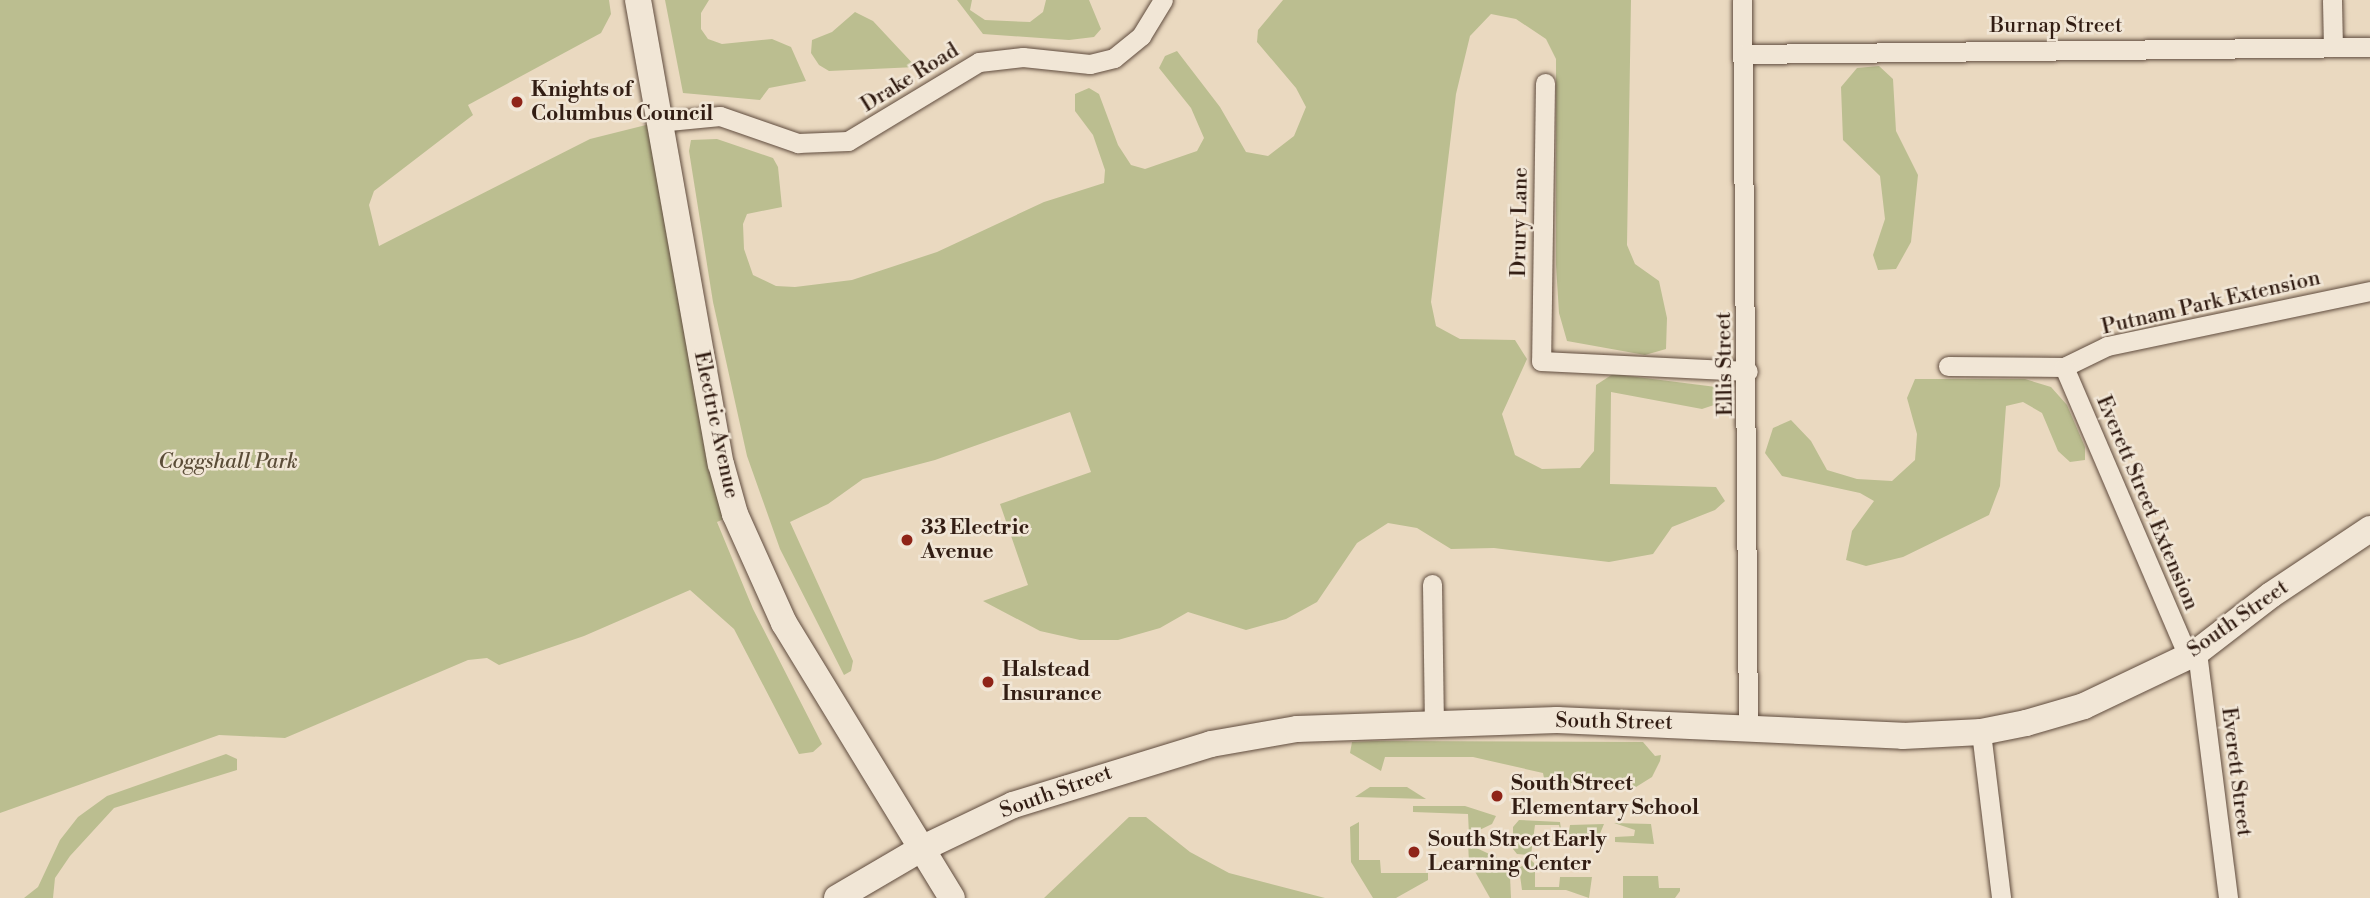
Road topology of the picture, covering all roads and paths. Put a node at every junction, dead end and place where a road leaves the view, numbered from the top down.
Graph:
1 (638, 0) edge
2 (1163, 0) edge
3 (1742, 0) edge
4 (2332, 0) edge
5 (2333, 47) junction
6 (2370, 47) edge
7 (1743, 54) junction
8 (1545, 83) dead end
9 (658, 122) junction
10 (2370, 291) edge
11 (1948, 366) dead end
12 (2064, 367) junction
13 (1748, 371) junction
14 (2370, 529) edge
15 (1432, 584) dead end
16 (2192, 654) junction
17 (1434, 721) junction
18 (1748, 727) junction
19 (1981, 732) junction
20 (921, 849) junction
21 (837, 898) edge
22 (952, 898) edge
23 (2001, 898) edge
24 (2228, 898) edge

1 - 9 main road, Electric Avenue
2 - 9 street, Drake Road
3 - 7 street, Ellis Street
4 - 5 street
5 - 6 street, Burnap Street
5 - 7 street, Burnap Street
7 - 13 street, Ellis Street
8 - 13 street, Drury Lane
9 - 20 main road, Electric Avenue
10 - 12 street, Putnam Park Extension
11 - 12 street
12 - 16 street, Everett Street Extension
13 - 18 street, Ellis Street
14 - 16 main road, South Street
15 - 17 street
16 - 19 main road, South Street
16 - 24 street, Everett Street
17 - 18 main road, South Street
17 - 20 main road, South Street
18 - 19 main road, South Street
19 - 23 street
20 - 21 main road, South Street
20 - 22 main road, Electric Avenue

